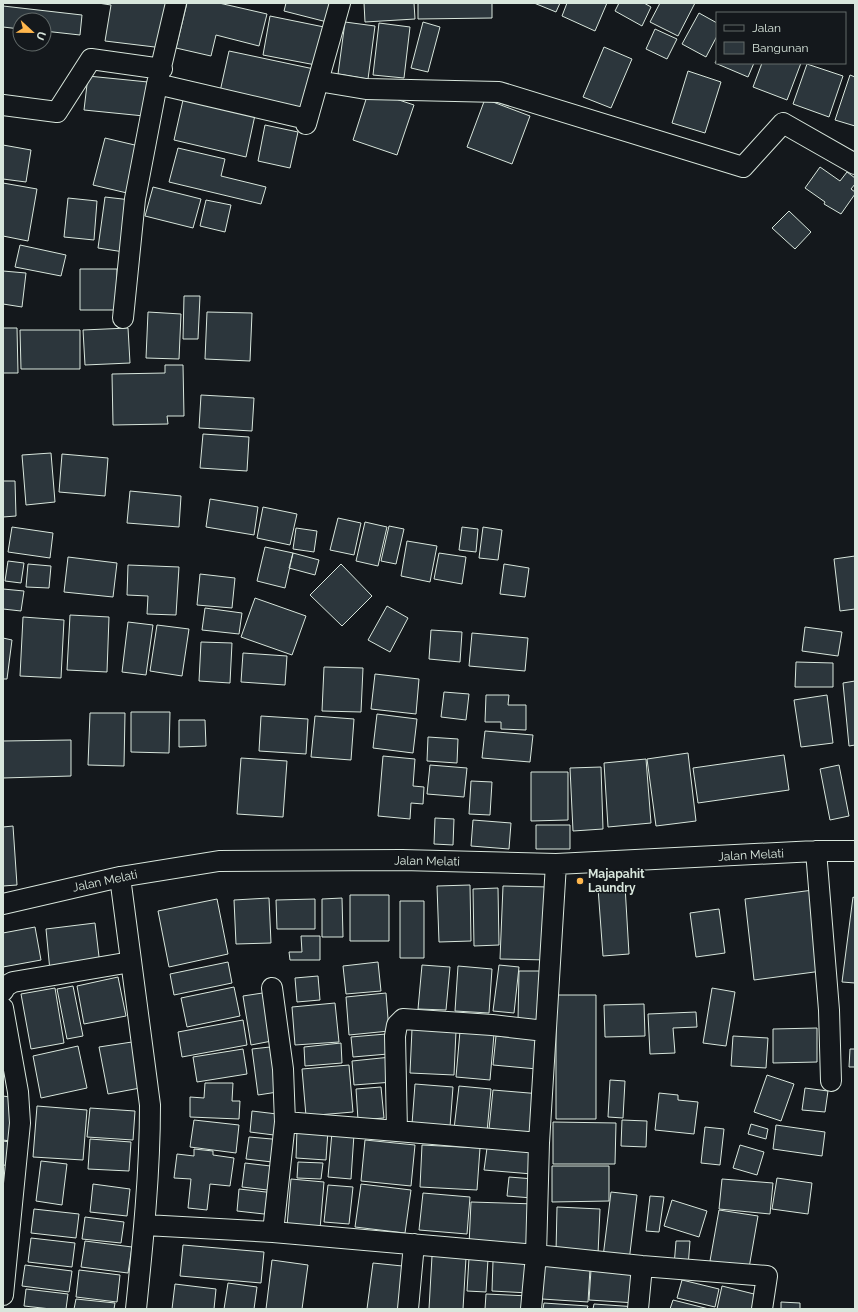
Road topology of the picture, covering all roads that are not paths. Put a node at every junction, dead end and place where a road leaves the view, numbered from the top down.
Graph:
1 (176, 3) edge
2 (340, 3) edge
3 (160, 77) junction
4 (318, 81) junction
5 (3, 105) edge
6 (855, 164) edge
7 (123, 318) dead end
8 (816, 851) junction
9 (855, 851) edge
10 (556, 864) junction
11 (120, 877) junction
12 (3, 904) edge
13 (131, 962) junction
14 (272, 988) dead end
15 (3, 991) edge
16 (3, 1008) edge
17 (545, 1031) junction
18 (831, 1081) dead end
19 (285, 1122) junction
20 (397, 1131) junction
21 (539, 1143) junction
22 (145, 1225) junction
23 (273, 1232) junction
24 (414, 1244) junction
25 (536, 1255) junction
26 (642, 1266) junction
27 (3, 1295) edge
28 (136, 1309) edge
29 (408, 1309) edge
30 (530, 1309) edge
31 (638, 1309) edge
32 (762, 1309) edge

1 - 3 street
2 - 4 street
3 - 4 street
3 - 5 street
3 - 7 street
4 - 6 street
8 - 9 street, Jalan Melati
8 - 10 street, Jalan Melati
8 - 18 street
10 - 11 street, Jalan Melati
10 - 17 street
11 - 12 street, Jalan Melati
11 - 13 street
13 - 15 street
13 - 22 street
14 - 19 street
16 - 27 street
17 - 20 street
17 - 21 street
19 - 20 street
19 - 23 street
20 - 21 street
21 - 25 street
22 - 23 street
22 - 28 street
23 - 24 street
24 - 25 street
24 - 29 street
25 - 26 street
25 - 30 street
26 - 31 street
26 - 32 street

